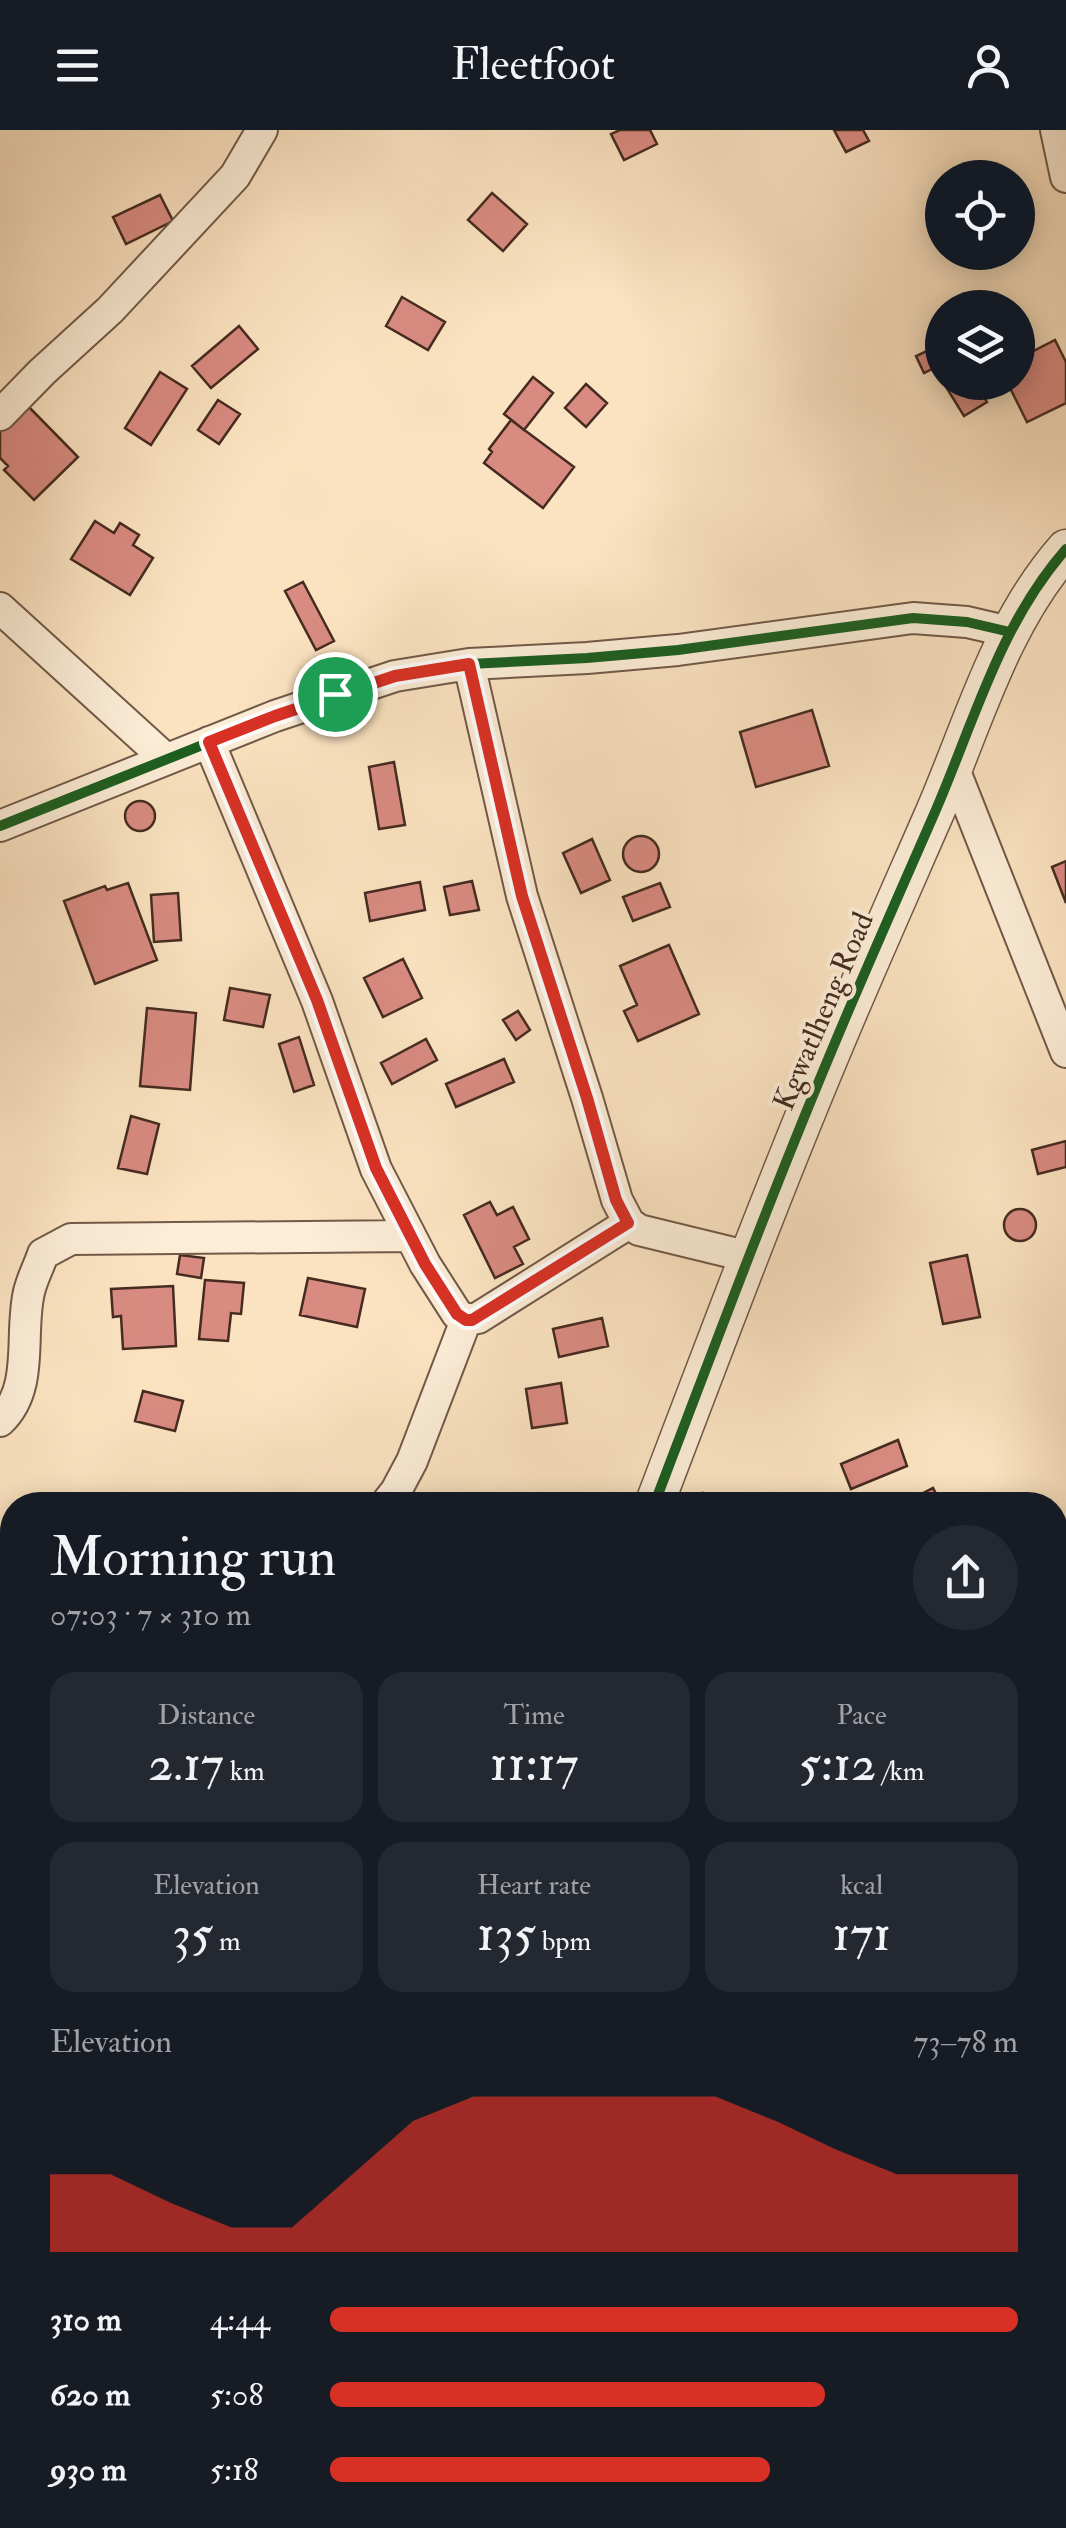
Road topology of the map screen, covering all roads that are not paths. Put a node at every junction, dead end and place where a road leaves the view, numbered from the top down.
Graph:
1 (262, 130) edge
2 (1056, 130) edge
3 (1066, 177) edge
4 (0, 415) edge
5 (1066, 549) edge
6 (0, 608) edge
7 (1010, 632) junction
8 (469, 664) junction
9 (209, 742) junction
10 (166, 759) junction
11 (954, 769) junction
12 (0, 826) edge
13 (1066, 1052) edge
14 (628, 1223) junction
15 (410, 1236) junction
16 (750, 1257) junction
17 (466, 1320) junction
18 (0, 1422) edge
19 (394, 1492) edge
20 (659, 1492) edge

1 - 4 street
2 - 3 street
5 - 7 street, Kgwatlheng Road
6 - 10 street
7 - 8 street
7 - 11 street, Kgwatlheng Road
8 - 9 street
8 - 14 street
9 - 10 street
9 - 15 street
10 - 12 street
11 - 13 street
11 - 16 street, Kgwatlheng Road
14 - 16 street
14 - 17 street
15 - 17 street
15 - 18 street
16 - 20 street, Kgwatlheng Road
17 - 19 street

